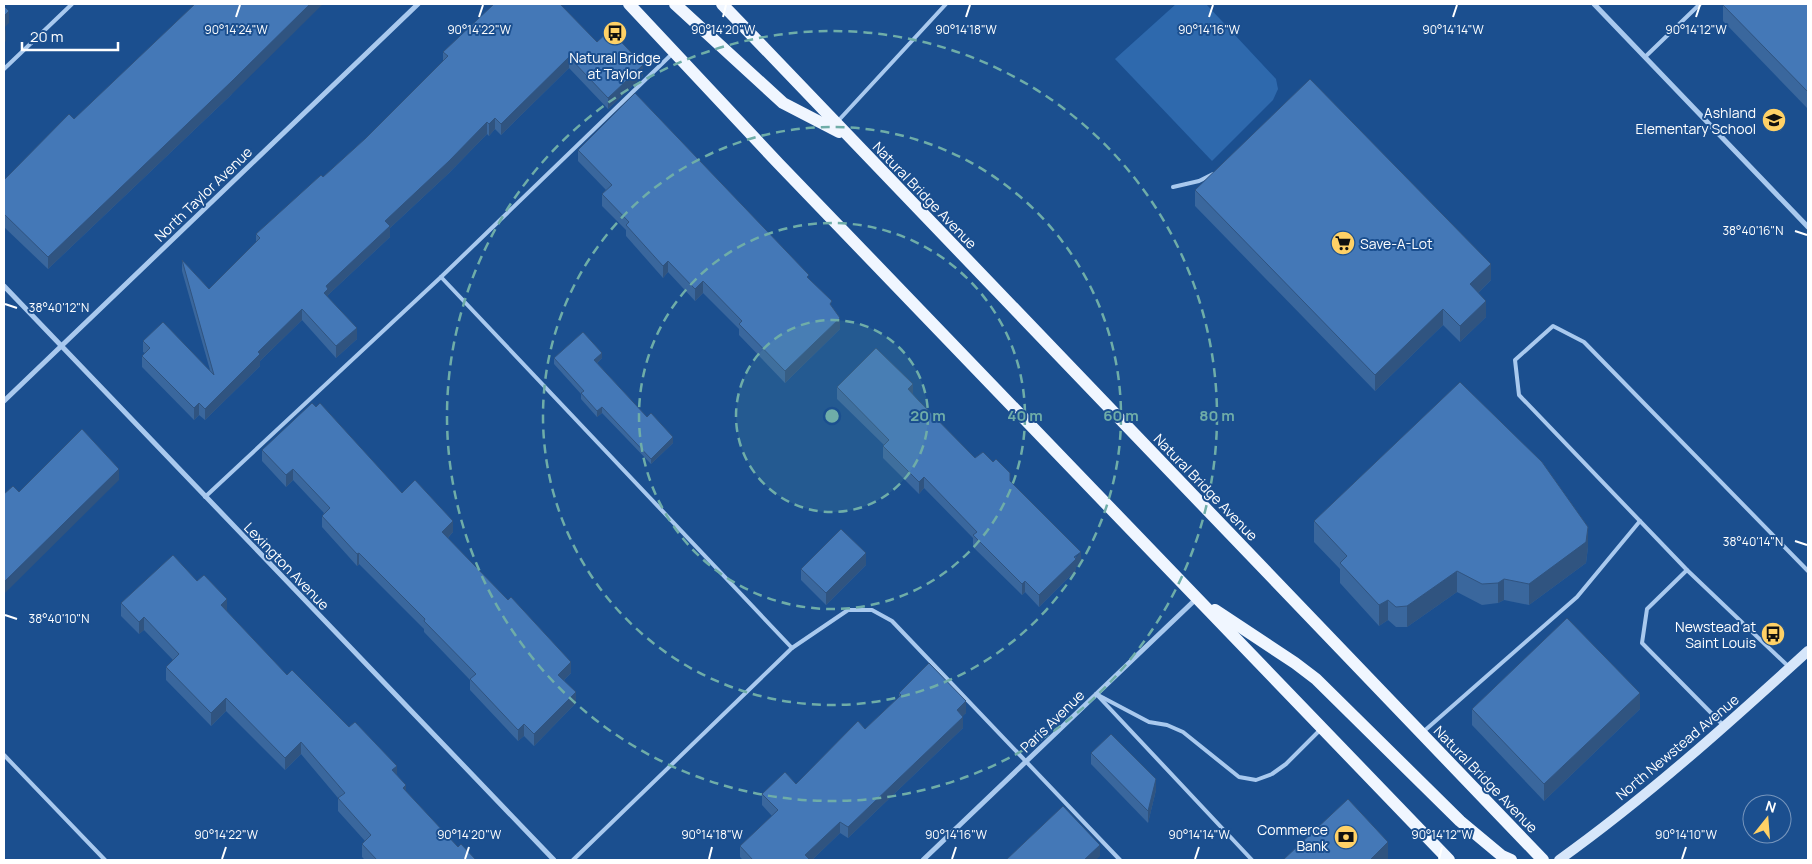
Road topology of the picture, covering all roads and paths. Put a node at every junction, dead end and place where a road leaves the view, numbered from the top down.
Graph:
1 (72, 4) edge
2 (418, 4) edge
3 (629, 4) edge
4 (675, 4) edge
5 (722, 4) edge
6 (946, 4) edge
7 (1594, 4) edge
8 (1700, 4) edge
9 (674, 52) junction
10 (1645, 57) junction
11 (4, 69) edge
12 (836, 124) junction
13 (848, 137) junction
14 (1217, 169) edge
15 (1173, 187) dead end
16 (1808, 228) edge
17 (441, 277) junction
18 (4, 286) edge
19 (60, 346) junction
20 (4, 401) edge
21 (205, 497) junction
22 (1640, 520) junction
23 (1688, 570) junction
24 (1808, 571) edge
25 (1196, 598) junction
26 (792, 648) junction
27 (1808, 651) edge
28 (1790, 668) junction
29 (1096, 694) junction
30 (1724, 726) junction
31 (1321, 729) junction
32 (1421, 734) junction
33 (4, 755) edge
34 (1025, 762) junction
35 (105, 860) edge
36 (554, 860) edge
37 (573, 860) edge
38 (923, 860) edge
39 (1120, 860) edge
40 (1252, 860) edge
41 (1449, 860) edge
42 (1511, 860) edge
43 (1543, 860) edge
44 (1559, 860) edge

1 - 11 lane
2 - 19 street, North Taylor Avenue
3 - 9 main road
4 - 13 main road
5 - 12 main road, Natural Bridge Avenue
6 - 12 lane
7 - 10 street
8 - 10 lane
9 - 17 lane
9 - 25 main road
10 - 16 street
12 - 13 main road, Natural Bridge Avenue
13 - 32 main road, Natural Bridge Avenue
14 - 15 lane
17 - 21 lane
17 - 26 lane
18 - 19 street, Lexington Avenue
19 - 20 street, North Taylor Avenue
19 - 21 street, Lexington Avenue
21 - 36 street, Lexington Avenue
22 - 23 lane
22 - 24 lane
22 - 32 lane
23 - 28 lane
23 - 30 lane
25 - 29 street, Paris Avenue
25 - 31 main road
25 - 42 main road
26 - 34 lane
26 - 37 lane
27 - 28 street, North Newstead Avenue
28 - 30 street, North Newstead Avenue
29 - 31 lane
29 - 34 street, Paris Avenue
29 - 40 lane
30 - 44 street, North Newstead Avenue
31 - 41 main road
32 - 43 main road, Natural Bridge Avenue
33 - 35 lane
34 - 38 street, Paris Avenue
34 - 39 lane

